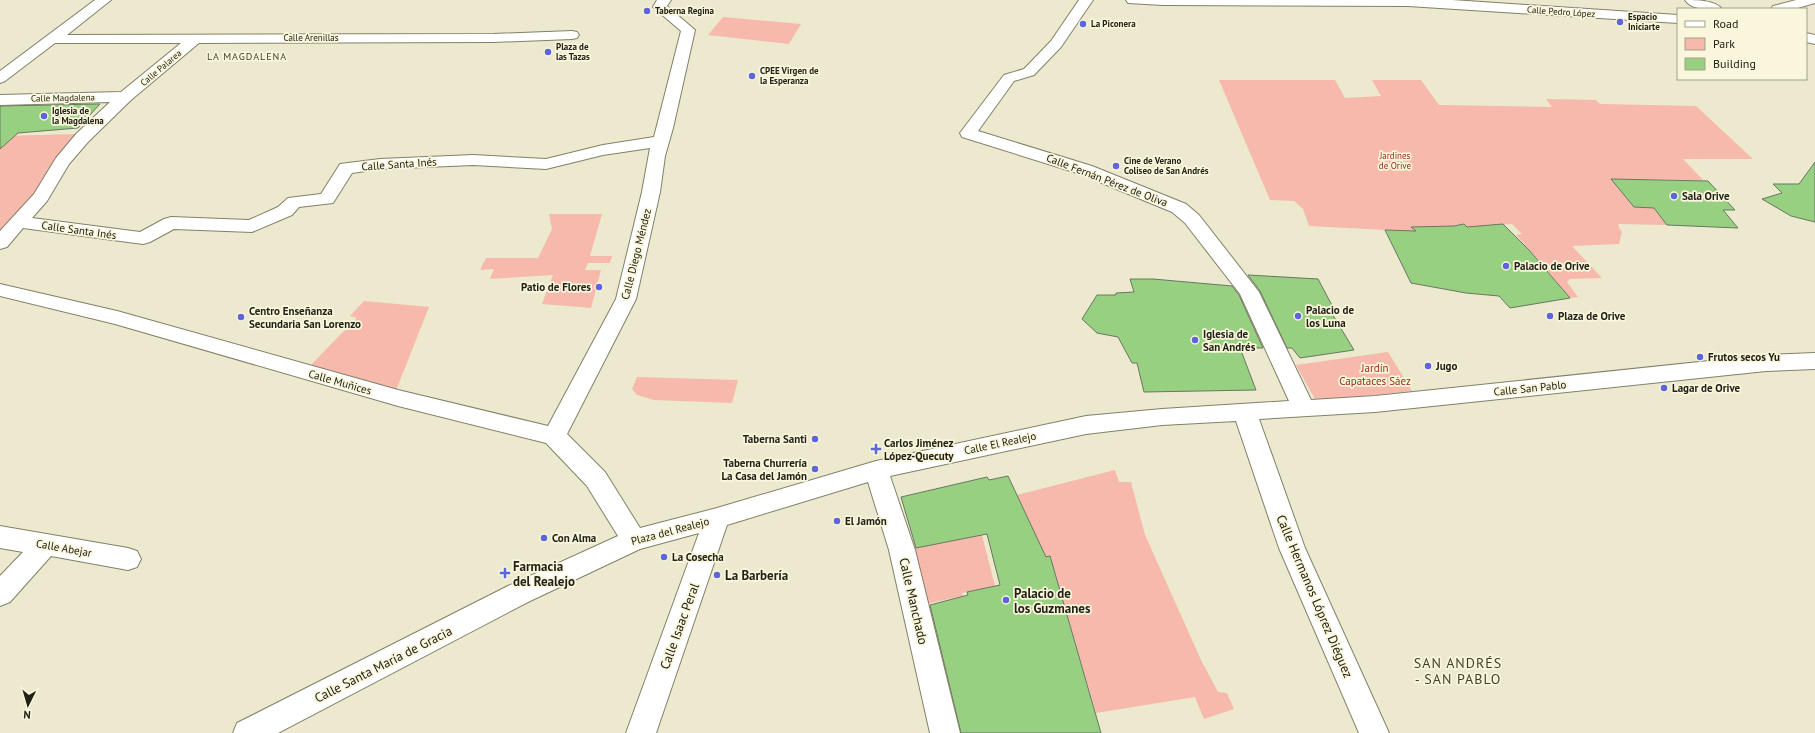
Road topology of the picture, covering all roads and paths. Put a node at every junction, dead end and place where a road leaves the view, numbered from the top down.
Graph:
1 (104, 0) edge
2 (1086, 0) edge
3 (1133, 0) edge
4 (1335, 0) edge
5 (1692, 0) edge
6 (1812, 0) edge
7 (662, 3) edge
8 (1713, 8) edge
9 (1782, 8) edge
10 (1677, 19) edge
11 (572, 35) dead end
12 (196, 38) junction
13 (51, 39) junction
14 (0, 78) edge
15 (125, 97) junction
16 (0, 100) edge
17 (663, 134) junction
18 (19, 222) junction
19 (0, 243) edge
20 (0, 290) edge
21 (1815, 361) edge
22 (1304, 408) junction
23 (1245, 412) junction
24 (554, 436) junction
25 (876, 470) junction
26 (760, 504) joint
27 (717, 518) junction
28 (0, 537) edge
29 (634, 540) junction
30 (45, 545) junction
31 (128, 559) dead end
32 (0, 594) edge
33 (518, 594) joint
34 (248, 733) edge
35 (641, 733) edge
36 (945, 733) edge
37 (1374, 733) edge

1 - 13 street
2 - 22 street, Calle Fernán Pérez de Oliva
3 - 4 street, Calle Pedro López
4 - 10 street, Calle Pedro López
5 - 8 street
6 - 9 street
7 - 17 street, Calle Diego Méndez
11 - 12 street, Calle Arenillas
12 - 13 street, Calle Arenillas
12 - 15 street, Calle Palarea
13 - 14 street
15 - 16 street, Calle Magdalena
15 - 18 street, Calle Palarea
17 - 18 street, Calle Santa Inés
17 - 24 street, Calle Diego Méndez
18 - 19 street, Calle Palarea
20 - 24 street, Calle Muñices
21 - 22 street, Calle San Pablo
22 - 23 street, Calle San Pablo
23 - 25 street, Calle El Realejo
23 - 37 street, Calle Hermanos Lóprez Diéguez
24 - 29 street
25 - 26 street, Calle El Realejo
25 - 36 street, Calle Manchado
26 - 27 street, Plaza del Realejo
27 - 29 street, Plaza del Realejo
27 - 35 street, Calle Isaac Peral
28 - 30 street, Calle Abejar
29 - 33 street, Plaza del Realejo
30 - 31 street, Calle Abejar
30 - 32 street
33 - 34 street, Calle Santa María de Gracia

